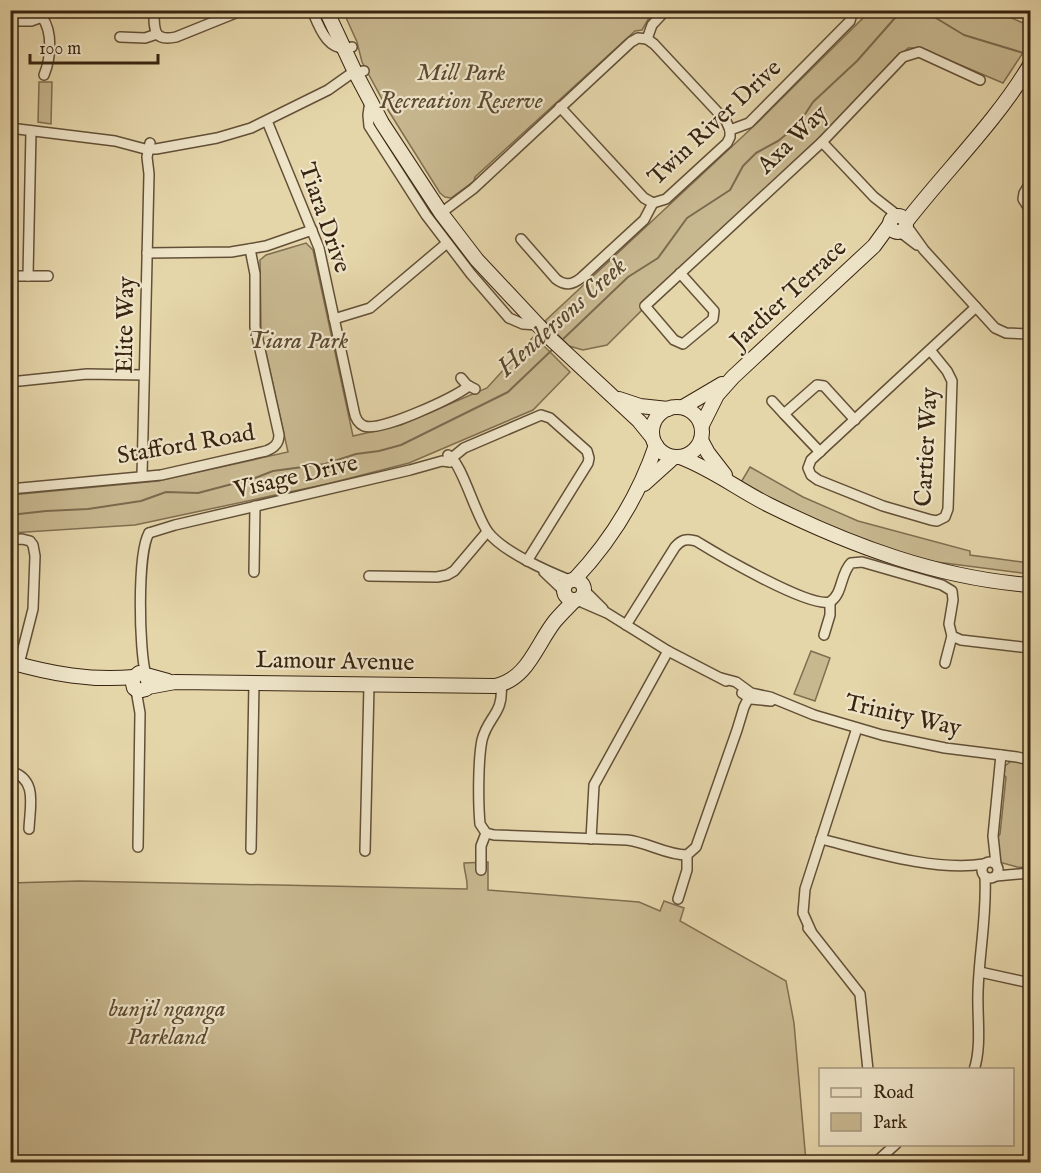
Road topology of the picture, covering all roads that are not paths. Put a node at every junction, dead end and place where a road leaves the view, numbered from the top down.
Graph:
1 (154, 10) edge
2 (243, 10) edge
3 (312, 10) edge
4 (326, 10) edge
5 (334, 10) edge
6 (666, 10) edge
7 (853, 10) edge
8 (44, 14) edge
9 (10, 21) edge
10 (157, 34) junction
11 (120, 37) dead end
12 (647, 39) junction
13 (348, 48) junction
14 (1029, 67) edge
15 (359, 74) junction
16 (44, 75) dead end
17 (980, 80) dead end
18 (370, 101) junction
19 (560, 107) junction
20 (267, 121) junction
21 (10, 128) edge
22 (730, 130) junction
23 (31, 131) junction
24 (822, 142) junction
25 (150, 147) junction
26 (1030, 183) edge
27 (652, 203) junction
28 (444, 210) junction
29 (1030, 210) edge
30 (898, 223) junction
31 (312, 230) junction
32 (522, 239) dead end
33 (447, 243) junction
34 (250, 249) junction
35 (147, 254) junction
36 (680, 273) junction
37 (10, 276) edge
38 (28, 276) junction
39 (48, 276) dead end
40 (976, 307) junction
41 (334, 319) junction
42 (538, 326) junction
43 (1030, 334) edge
44 (930, 350) junction
45 (144, 375) junction
46 (733, 377) junction
47 (461, 378) dead end
48 (10, 382) edge
49 (614, 397) junction
50 (772, 400) dead end
51 (683, 407) junction
52 (668, 409) junction
53 (784, 414) junction
54 (855, 420) junction
55 (702, 425) junction
56 (701, 440) junction
57 (654, 441) junction
58 (820, 452) junction
59 (677, 457) junction
60 (451, 460) junction
61 (142, 476) junction
62 (735, 485) junction
63 (10, 489) edge
64 (639, 490) junction
65 (255, 506) junction
66 (488, 532) junction
67 (10, 540) edge
68 (890, 556) junction
69 (527, 561) junction
70 (254, 572) dead end
71 (369, 576) dead end
72 (1030, 577) edge
73 (1030, 585) edge
74 (574, 590) junction
75 (830, 602) junction
76 (626, 625) junction
77 (824, 635) dead end
78 (952, 636) junction
79 (1030, 648) edge
80 (668, 651) junction
81 (15, 663) edge
82 (945, 663) dead end
83 (141, 682) junction
84 (254, 683) junction
85 (369, 686) junction
86 (498, 686) junction
87 (750, 696) junction
88 (857, 728) junction
89 (1001, 755) junction
90 (1030, 755) edge
91 (1017, 757) junction
92 (1030, 760) edge
93 (10, 771) edge
94 (29, 829) dead end
95 (486, 833) junction
96 (591, 839) junction
97 (821, 839) junction
98 (138, 847) dead end
99 (251, 849) dead end
100 (365, 851) dead end
101 (687, 855) junction
102 (991, 864) junction
103 (954, 866) junction
104 (481, 870) dead end
105 (1027, 873) edge
106 (990, 877) junction
107 (678, 899) dead end
108 (980, 972) junction
109 (1030, 982) edge
110 (868, 1068) edge
111 (975, 1068) edge
112 (894, 1146) edge
113 (876, 1162) edge

1 - 10 street
2 - 10 street
3 - 13 street
4 - 13 street
5 - 13 street
6 - 12 street
7 - 22 street, Twin River Drive
8 - 9 street
8 - 16 street
10 - 11 street
12 - 19 street
12 - 22 street
13 - 15 street
14 - 30 street, Jardier Terrace
15 - 18 street
15 - 20 street
15 - 28 street
17 - 24 street, Axa Way
18 - 28 street
18 - 33 street
19 - 27 street
19 - 28 street
20 - 25 street
20 - 31 street, Tiara Drive
21 - 23 street
22 - 27 street, Twin River Drive
23 - 25 street
23 - 38 street
24 - 30 street
24 - 36 street, Axa Way
25 - 35 street, Elite Way
26 - 29 street
27 - 32 street, Twin River Drive
28 - 42 street
30 - 40 street
30 - 46 street, Jardier Terrace
31 - 34 street
31 - 41 street, Tiara Drive
33 - 41 street
33 - 42 street
34 - 35 street
34 - 61 street, Stafford Road
35 - 45 street, Elite Way
36 - 36 street, Axa Way
37 - 38 street
38 - 39 street
40 - 43 street
40 - 44 street
41 - 47 street, Tiara Drive
42 - 49 street
44 - 54 street
44 - 58 street, Cartier Way
45 - 48 street
45 - 61 street, Elite Way
46 - 51 street, Jardier Terrace
46 - 55 street, Jardier Terrace
49 - 52 street
49 - 57 street
50 - 53 street
51 - 52 street
51 - 55 street
52 - 57 street
53 - 54 street
53 - 58 street
54 - 58 street
55 - 56 street
56 - 59 street
56 - 62 street
57 - 59 street
57 - 64 street
59 - 62 street
59 - 64 street
60 - 65 street, Visage Drive
60 - 66 street
60 - 69 street, Visage Drive
61 - 63 street, Stafford Road
62 - 68 street
64 - 74 street
65 - 70 street
65 - 83 street, Visage Drive
66 - 69 street
66 - 71 street
67 - 81 street
68 - 72 street
68 - 73 street
69 - 74 street
74 - 76 street, Trinity Way
74 - 86 street
75 - 76 street
75 - 77 street
75 - 78 street
76 - 80 street, Trinity Way
78 - 79 street
78 - 82 street
80 - 87 street, Trinity Way
80 - 96 street
81 - 83 street, Lamour Avenue
83 - 84 street, Lamour Avenue
83 - 98 street
84 - 85 street, Lamour Avenue
84 - 99 street
85 - 86 street, Lamour Avenue
85 - 100 street
86 - 95 street
87 - 88 street, Trinity Way
87 - 101 street
88 - 89 street, Trinity Way
88 - 97 street
89 - 91 street, Trinity Way
89 - 102 street
90 - 91 street, Trinity Way
91 - 92 street, Trinity Way
93 - 94 street
95 - 96 street
95 - 104 street
96 - 101 street
97 - 103 street
97 - 110 street
101 - 107 street
102 - 103 street
102 - 105 street
102 - 106 street
102 - 106 street
103 - 106 street
105 - 106 street
106 - 108 street
108 - 109 street
108 - 111 street
112 - 113 street

